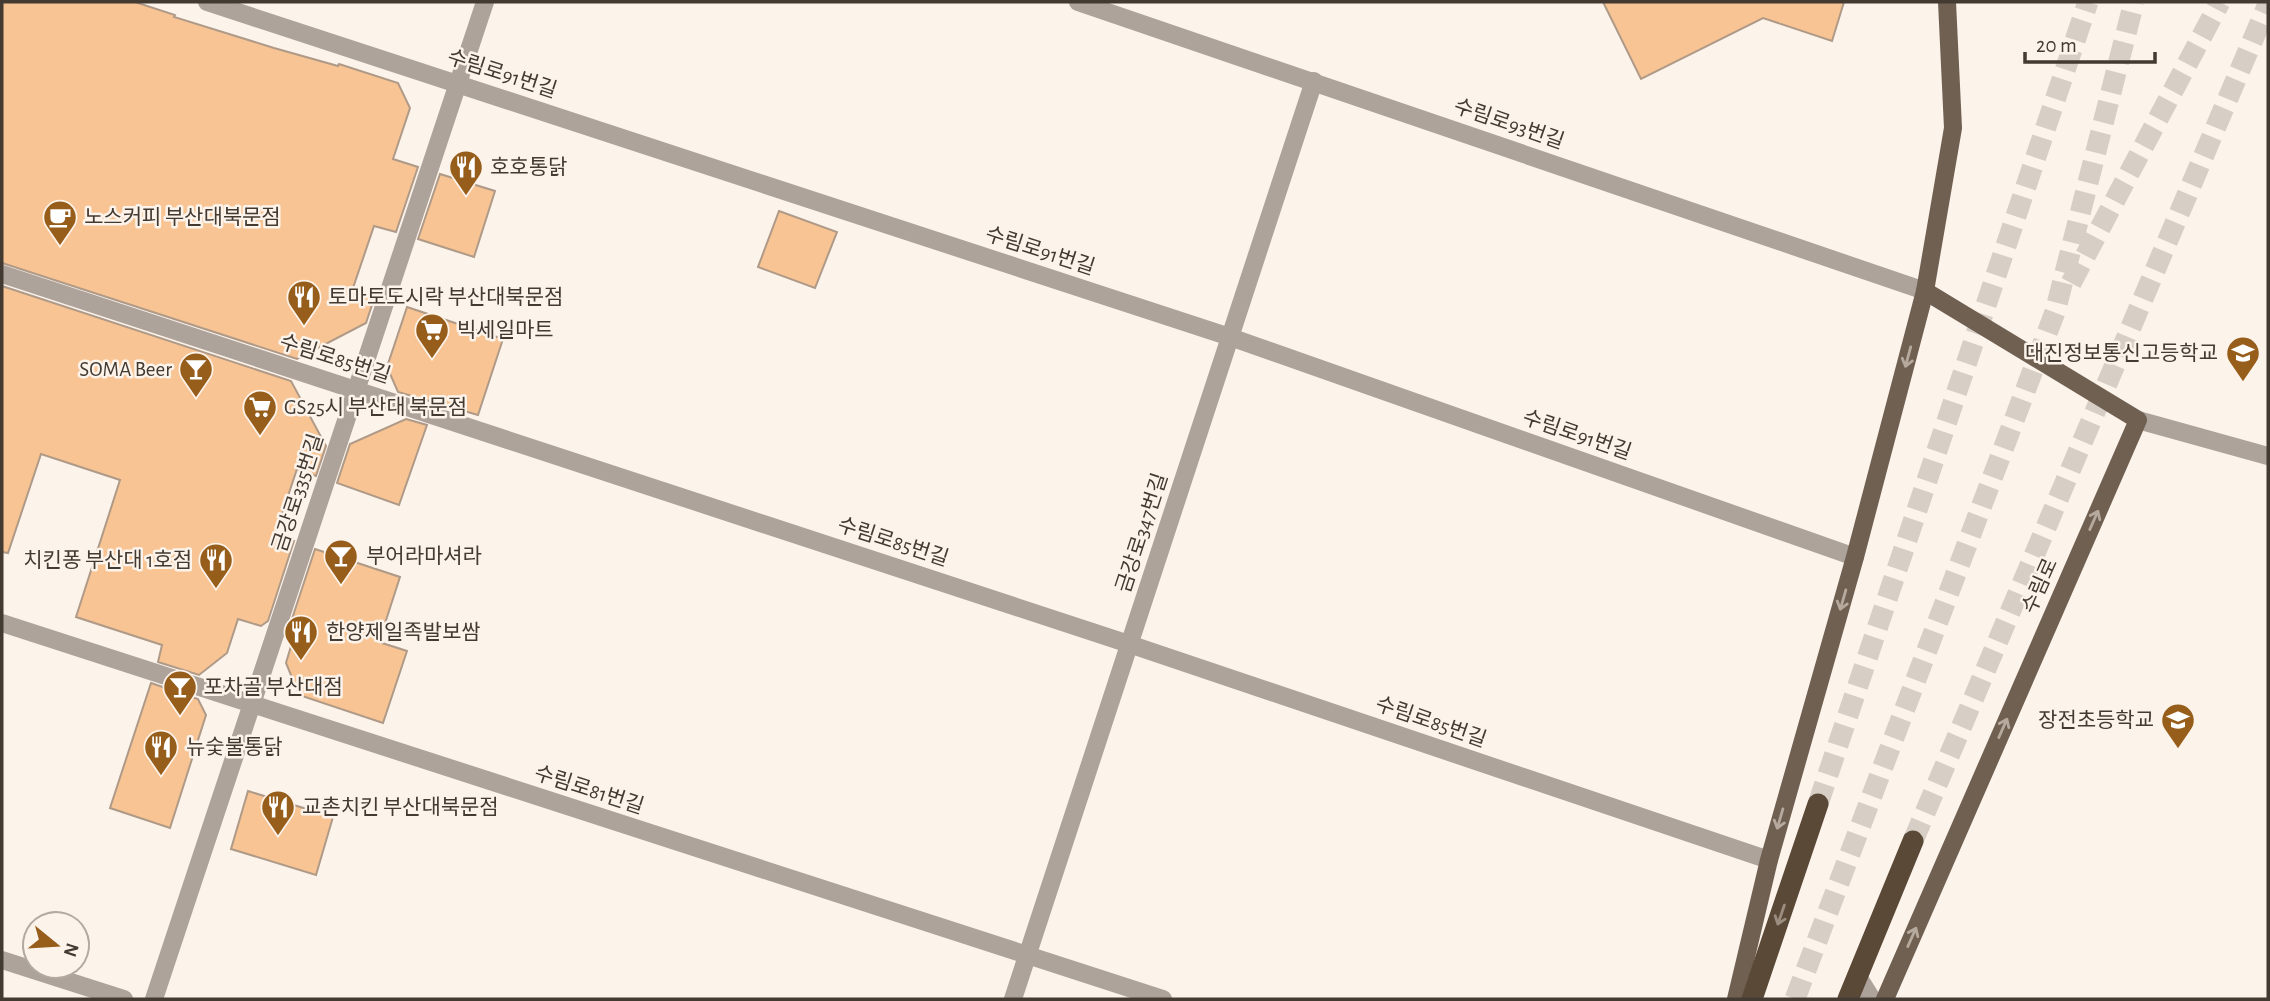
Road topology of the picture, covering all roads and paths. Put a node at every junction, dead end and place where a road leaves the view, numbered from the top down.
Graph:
1 (207, 2) edge
2 (485, 2) edge
3 (1078, 2) edge
4 (1947, 2) edge
5 (1314, 81) junction
6 (458, 84) junction
7 (2, 274) edge
8 (1925, 291) junction
9 (1230, 337) junction
10 (356, 390) junction
11 (2138, 419) junction
12 (2268, 456) edge
13 (1855, 557) junction
14 (2, 623) edge
15 (1129, 644) junction
16 (252, 704) junction
17 (1818, 804) tunnel mouth
18 (1913, 841) tunnel mouth
19 (1769, 860) junction
20 (1027, 956) junction
21 (2, 960) edge
22 (1857, 975) junction
23 (124, 999) edge
24 (154, 999) edge
25 (1013, 999) edge
26 (1163, 999) edge
27 (1736, 999) edge
28 (1752, 999) edge
29 (1848, 999) edge
30 (1872, 999) edge
31 (1885, 999) edge

1 - 6 street, 수림로91번길
2 - 6 street, 금강로335번길
3 - 5 street, 수림로93번길
4 - 8 main road
5 - 8 street, 수림로93번길
5 - 9 street, 금강로347번길
6 - 9 street, 수림로91번길
6 - 10 street, 금강로335번길
7 - 10 street, 수림로85번길
8 - 11 main road
8 -> 13 main road
9 - 13 street, 수림로91번길
9 - 15 street, 금강로347번길
10 - 15 street, 수림로85번길
10 - 16 street, 금강로335번길
11 - 12 street
31 -> 11 main road, 수림로
13 -> 19 main road
14 - 16 street, 수림로81번길
15 - 19 street, 수림로85번길
15 - 20 street, 금강로347번길
16 - 20 street, 수림로81번길
16 - 24 street, 금강로335번길
17 -> 28 highway
18 - 22 highway
19 - 27 main road
20 - 25 street, 금강로347번길
20 - 26 street, 수림로81번길
21 - 23 street
22 - 29 highway
22 - 30 street

